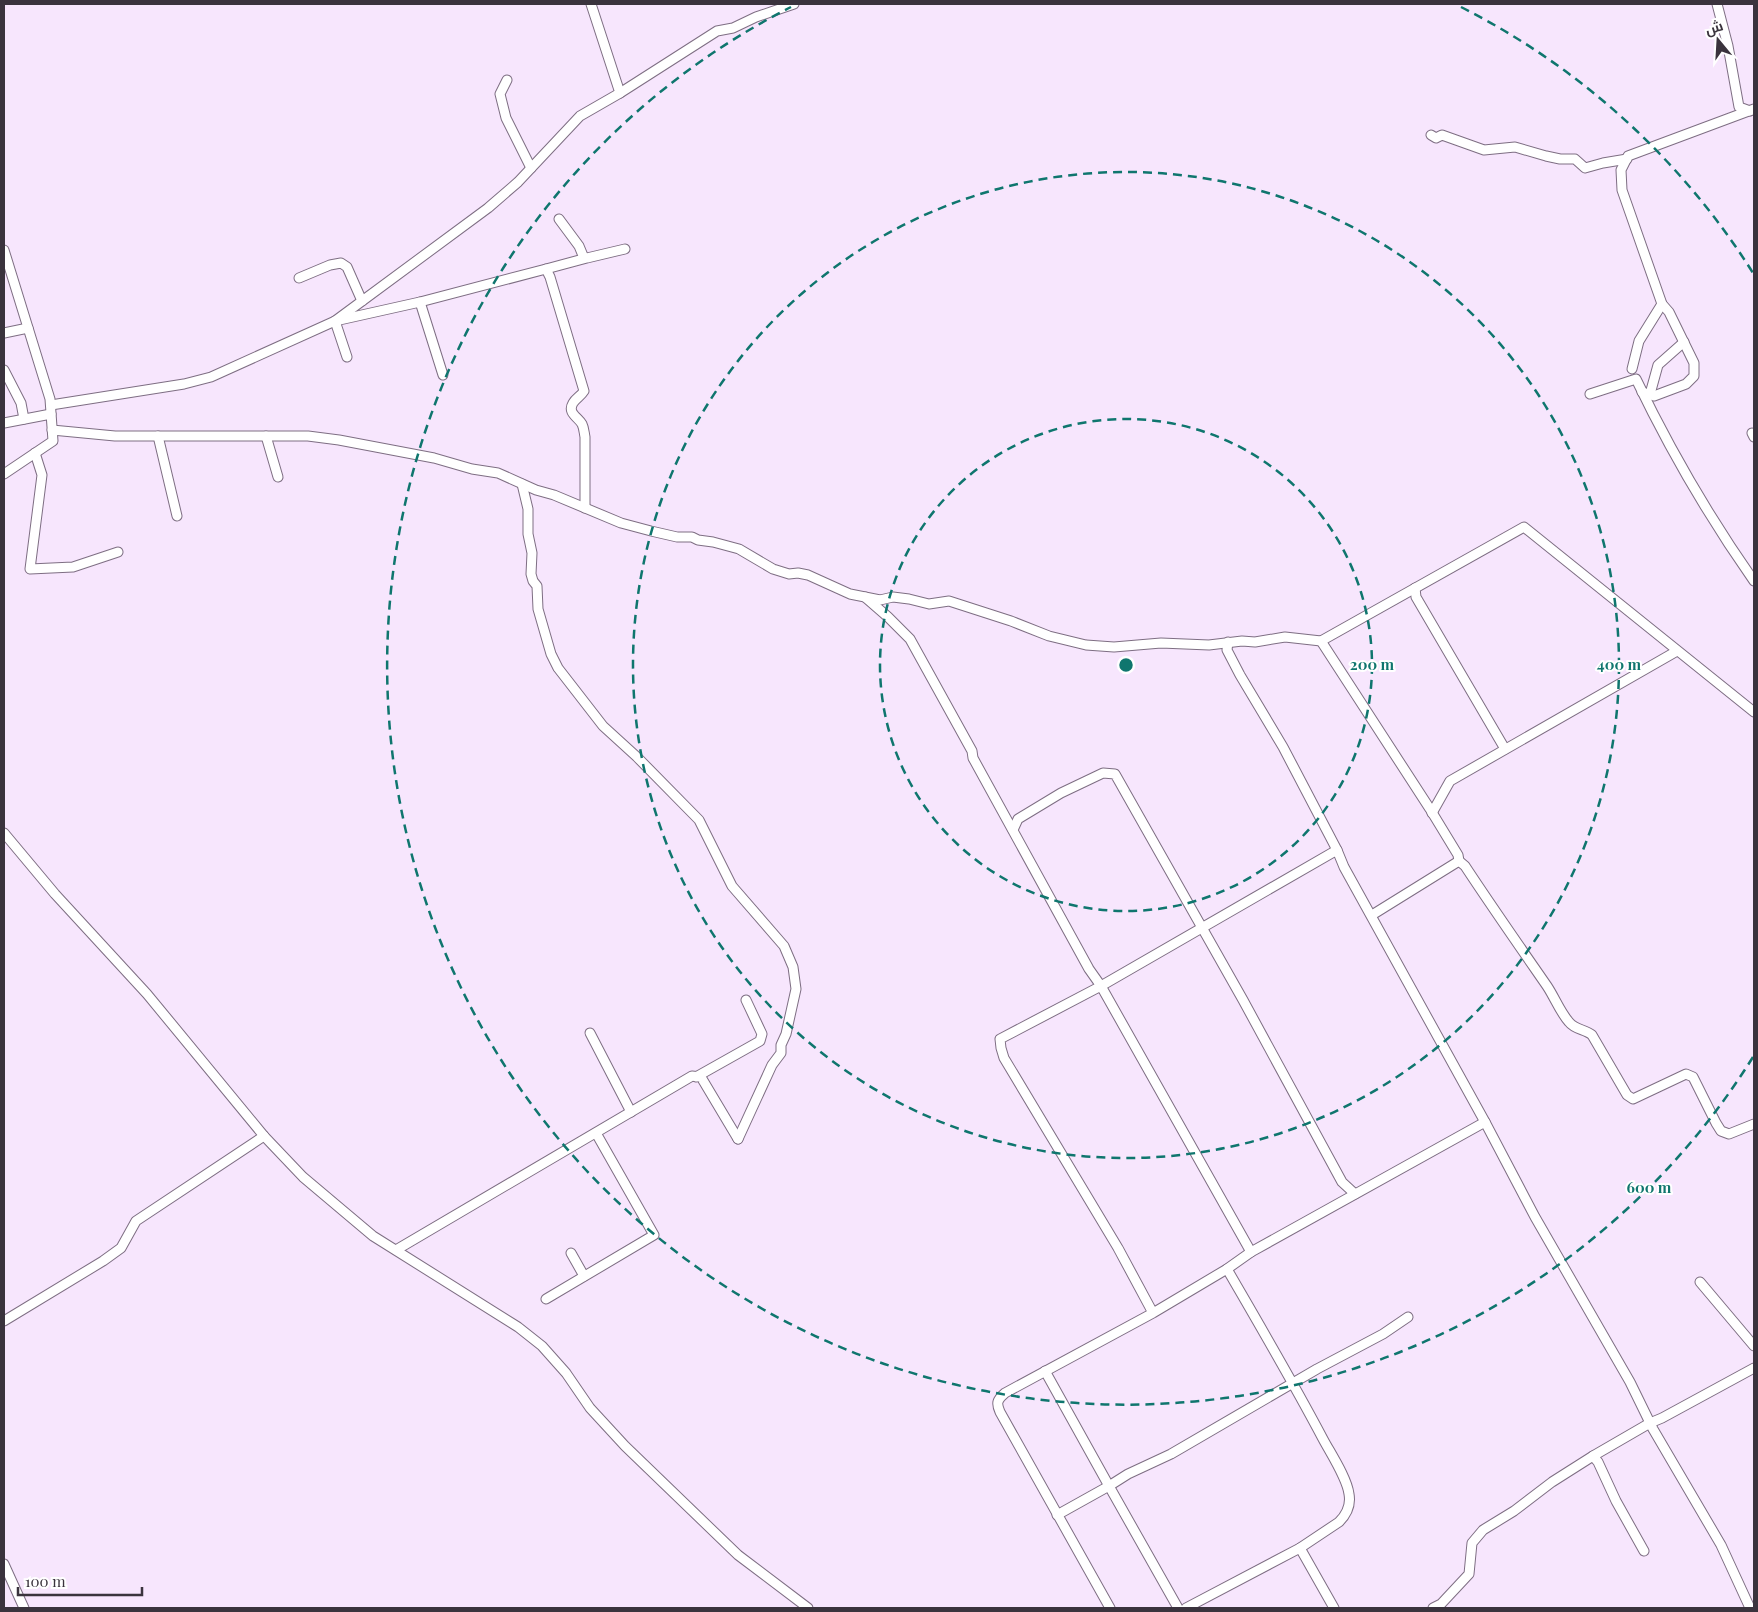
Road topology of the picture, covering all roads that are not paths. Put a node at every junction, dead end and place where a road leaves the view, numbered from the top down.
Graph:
1 (591, 4) edge
2 (794, 4) edge
3 (1717, 4) edge
4 (507, 80) dead end
5 (620, 93) junction
6 (1752, 110) edge
7 (1431, 135) dead end
8 (1627, 160) junction
9 (531, 168) junction
10 (559, 219) dead end
11 (4, 250) edge
12 (625, 250) dead end
13 (584, 258) junction
14 (546, 269) junction
15 (298, 278) dead end
16 (362, 301) junction
17 (420, 302) junction
18 (1662, 304) junction
19 (335, 321) junction
20 (28, 328) junction
21 (4, 333) edge
22 (1684, 342) junction
23 (347, 357) dead end
24 (1632, 369) dead end
25 (4, 370) edge
26 (443, 375) dead end
27 (1646, 393) junction
28 (1590, 394) dead end
29 (51, 409) junction
30 (24, 419) junction
31 (4, 423) edge
32 (52, 430) junction
33 (158, 436) junction
34 (266, 436) junction
35 (35, 453) junction
36 (4, 474) edge
37 (278, 477) dead end
38 (522, 484) junction
39 (585, 508) junction
40 (177, 516) dead end
41 (118, 552) dead end
42 (1754, 580) edge
43 (1415, 588) junction
44 (865, 597) junction
45 (1321, 641) junction
46 (1228, 642) junction
47 (1677, 650) junction
48 (1754, 712) edge
49 (1505, 750) junction
50 (1432, 812) junction
51 (1013, 830) junction
52 (4, 834) edge
53 (1337, 850) junction
54 (1459, 861) junction
55 (1372, 915) junction
56 (1203, 928) junction
57 (1101, 986) junction
58 (746, 1000) dead end
59 (590, 1034) dead end
60 (696, 1077) junction
61 (631, 1112) junction
62 (1485, 1122) junction
63 (1754, 1124) edge
64 (596, 1133) junction
65 (264, 1136) junction
66 (1355, 1194) junction
67 (396, 1250) junction
68 (1251, 1252) junction
69 (571, 1253) dead end
70 (1228, 1269) junction
71 (584, 1276) junction
72 (1700, 1282) dead end
73 (546, 1299) dead end
74 (1153, 1313) junction
75 (1408, 1317) dead end
76 (4, 1321) edge
77 (1754, 1346) edge
78 (1754, 1368) edge
79 (1045, 1371) junction
80 (1294, 1383) junction
81 (1650, 1423) junction
82 (1593, 1456) junction
83 (1109, 1486) junction
84 (1057, 1515) junction
85 (1300, 1548) junction
86 (1644, 1551) dead end
87 (4, 1564) edge
88 (24, 1608) edge
89 (808, 1608) edge
90 (1110, 1608) edge
91 (1178, 1608) edge
92 (1186, 1608) edge
93 (1334, 1608) edge
94 (1433, 1608) edge
95 (1750, 1608) edge

1 - 5 street
2 - 5 street
3 - 6 street
4 - 9 street
5 - 9 street
6 - 8 street
7 - 8 street
8 - 18 street
9 - 16 street
10 - 13 street
11 - 20 street
12 - 13 street
13 - 14 street
14 - 17 street
14 - 39 street
15 - 16 street
16 - 19 street
17 - 19 street
17 - 26 street
18 - 22 street
18 - 24 street
19 - 23 street
19 - 29 street
20 - 21 street
20 - 29 street
22 - 27 street
22 - 27 street
25 - 30 street
27 - 28 street
27 - 42 street
29 - 30 street
29 - 32 street
30 - 31 street
32 - 33 street
32 - 35 street
33 - 34 street
33 - 40 street
34 - 37 street
34 - 38 street
35 - 36 street
35 - 41 street
38 - 39 street
38 - 60 street
39 - 44 street
43 - 45 street
43 - 47 street
43 - 49 street
44 - 46 street
44 - 51 street
45 - 46 street
45 - 50 street
46 - 53 street
47 - 48 street
47 - 49 street
49 - 50 street
50 - 54 street
51 - 56 street
51 - 57 street
52 - 65 street
53 - 55 street
53 - 56 street
54 - 55 street
54 - 63 street
55 - 62 street
56 - 57 street
56 - 66 street
57 - 68 street
57 - 74 street
58 - 60 street
59 - 61 street
60 - 61 street
61 - 64 street
62 - 66 street
62 - 81 street
64 - 67 street
64 - 71 street
65 - 67 street
65 - 76 street
66 - 68 street
67 - 89 street
68 - 70 street
69 - 71 street
70 - 74 street
70 - 80 street
71 - 73 street
72 - 77 street
74 - 79 street
75 - 80 street
78 - 81 street
79 - 83 street
79 - 84 street
80 - 83 street
80 - 85 street
81 - 82 street
81 - 95 street
82 - 86 street
82 - 94 street
83 - 84 street
83 - 91 street
84 - 90 street
85 - 92 street
85 - 93 street
87 - 88 street

